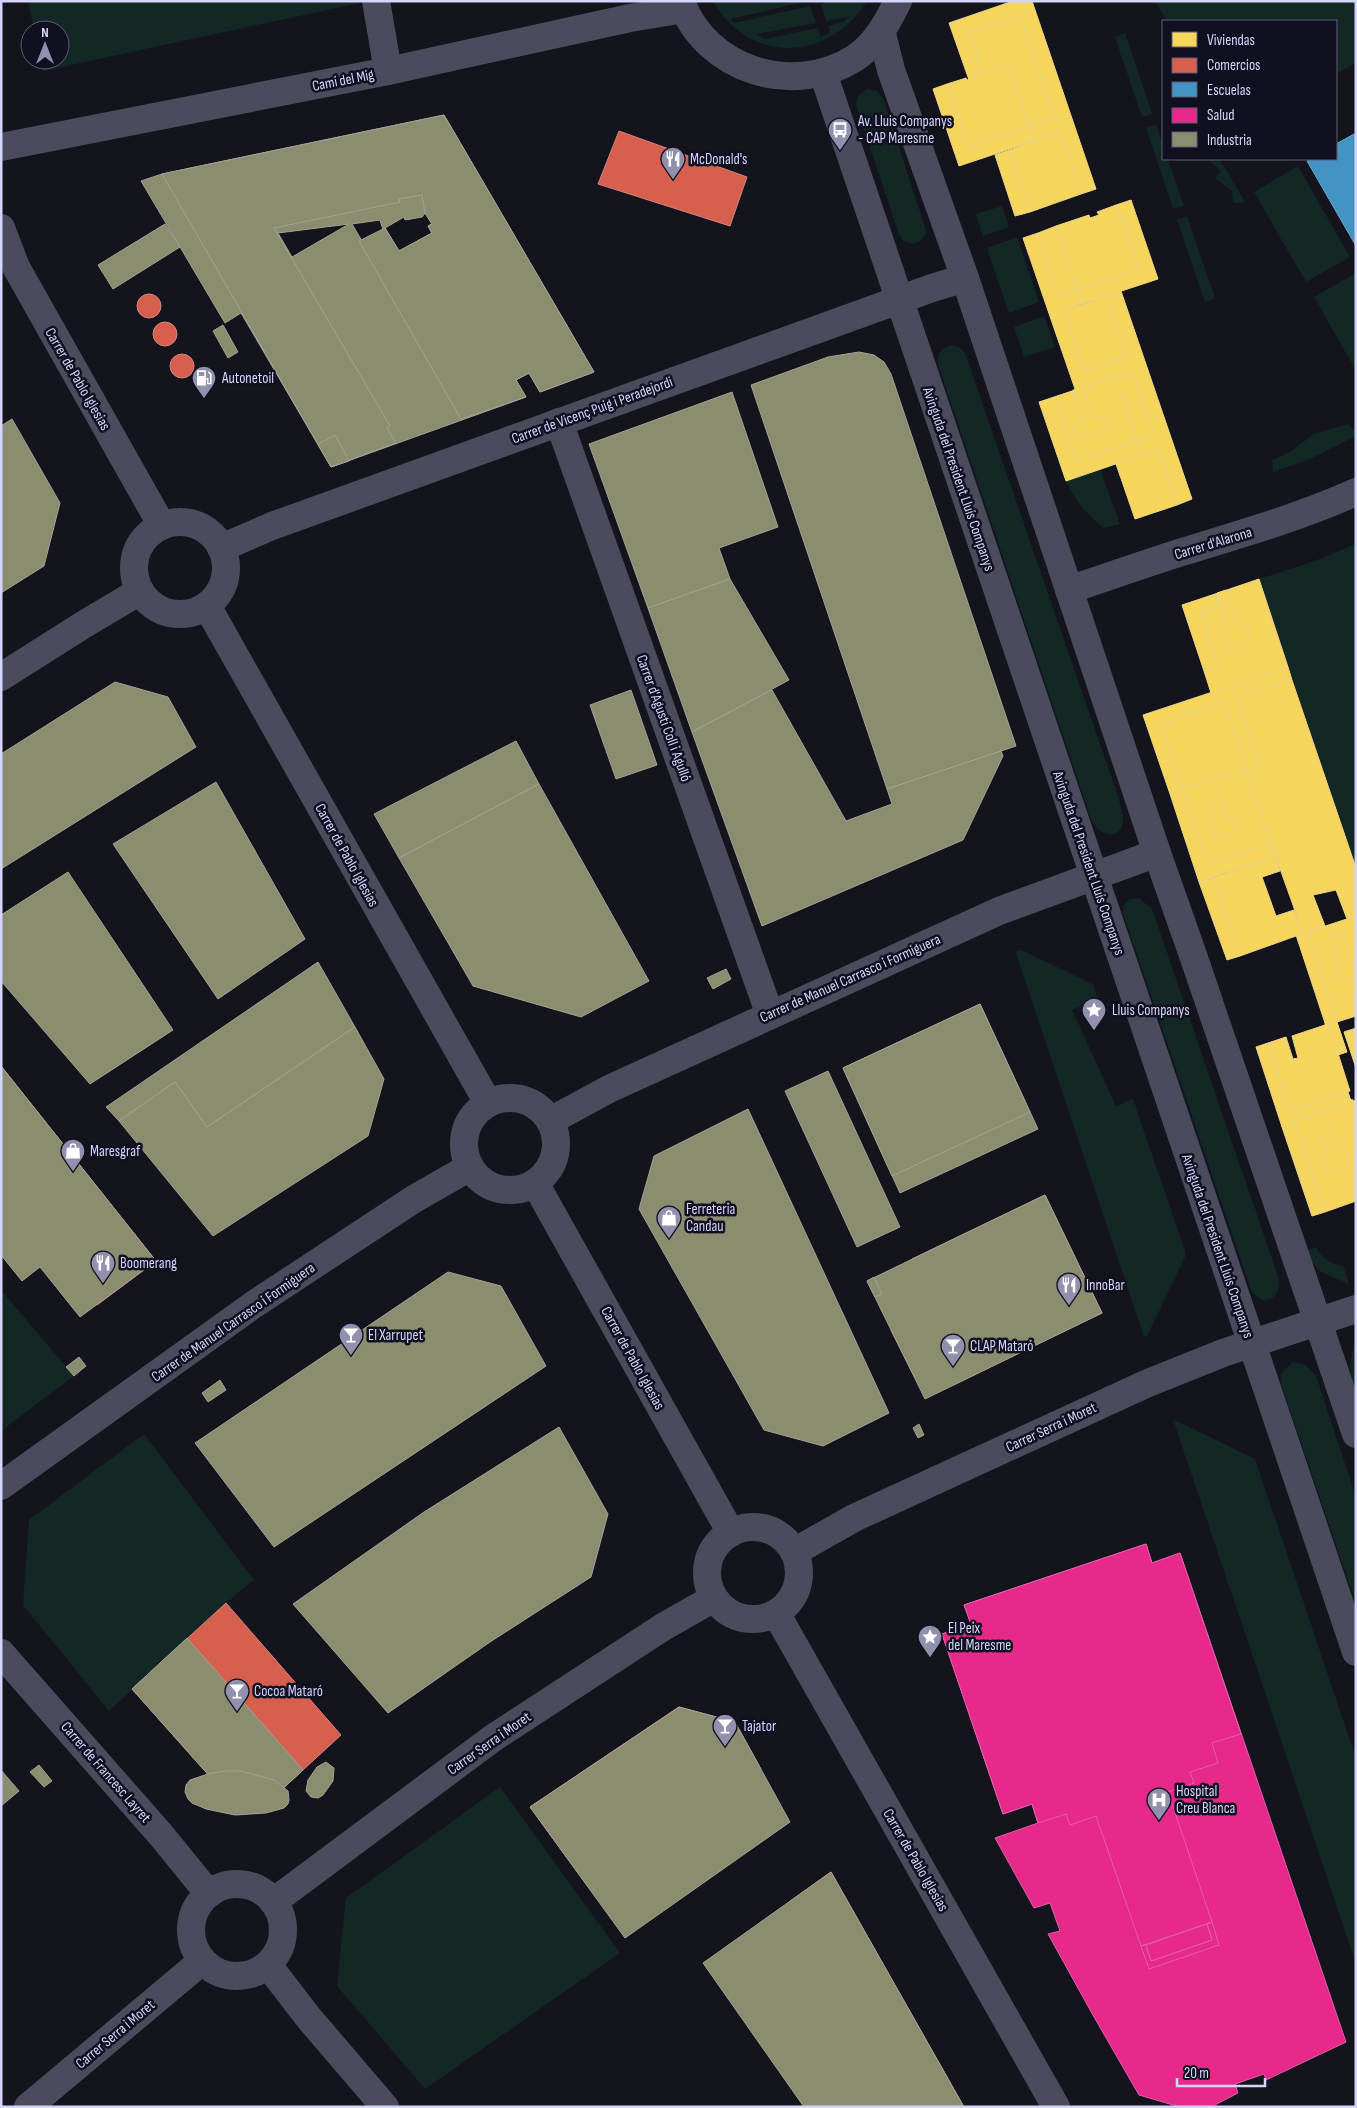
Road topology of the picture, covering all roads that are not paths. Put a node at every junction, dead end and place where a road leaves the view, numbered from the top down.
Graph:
1 (376, 1) edge
2 (898, 1) edge
3 (683, 5) edge
4 (882, 34) junction
5 (388, 71) junction
6 (823, 73) junction
7 (1, 147) edge
8 (1, 228) edge
9 (8, 259) edge
10 (966, 278) junction
11 (907, 298) junction
12 (559, 422) junction
13 (1356, 492) edge
14 (162, 526) junction
15 (221, 548) junction
16 (1069, 590) junction
17 (140, 591) junction
18 (207, 606) junction
19 (1, 677) edge
20 (1157, 853) junction
21 (1092, 876) junction
22 (770, 1014) junction
23 (488, 1103) junction
24 (550, 1121) junction
25 (470, 1166) junction
26 (535, 1183) junction
27 (1356, 1308) edge
28 (1317, 1321) junction
29 (1251, 1344) junction
30 (1356, 1434) edge
31 (1, 1486) edge
32 (730, 1533) junction
33 (794, 1552) junction
34 (714, 1598) junction
35 (776, 1613) junction
36 (1356, 1652) edge
37 (1, 1653) edge
38 (208, 1894) junction
39 (273, 1902) junction
40 (202, 1961) junction
41 (268, 1965) junction
42 (28, 2107) edge
43 (385, 2107) edge
44 (1056, 2107) edge

1 - 5 street
2 - 4 street
3 - 5 street, Camí del Mig
3 - 6 street
4 - 6 street
4 - 10 street
5 - 7 street, Camí del Mig
6 - 11 street, Avinguda del President Lluís Companys
8 - 9 street, Carrer de Pablo Iglesias
9 - 14 street, Carrer de Pablo Iglesias
10 - 11 street, Carrer de Vicenç Puig i Peradejordi
10 - 16 street
11 - 12 street, Carrer de Vicenç Puig i Peradejordi
11 - 21 street, Avinguda del President Lluís Companys
12 - 15 street, Carrer de Vicenç Puig i Peradejordi
12 - 22 street, Carrer d'Agustí Coll i Agulló
13 - 16 street, Carrer d'Alarona
14 - 15 street
14 - 17 street
15 - 18 street
16 - 20 street
17 - 18 street
17 - 19 street
18 - 23 street, Carrer de Pablo Iglesias
20 - 21 street, Carrer de Manuel Carrasco i Formiguera
20 - 28 street
21 - 22 street, Carrer de Manuel Carrasco i Formiguera
21 - 29 street, Avinguda del President Lluís Companys
22 - 24 street, Carrer de Manuel Carrasco i Formiguera
23 - 24 street
23 - 25 street
24 - 26 street
25 - 26 street
25 - 31 street, Carrer de Manuel Carrasco i Formiguera
26 - 32 street, Carrer de Pablo Iglesias
27 - 28 street, Carrer Serra i Moret
28 - 29 street, Carrer Serra i Moret
28 - 30 street
29 - 33 street, Carrer Serra i Moret
29 - 36 street, Avinguda del President Lluís Companys
32 - 33 street
32 - 34 street
33 - 35 street
34 - 35 street
34 - 39 street, Carrer Serra i Moret
35 - 44 street, Carrer de Pablo Iglesias
37 - 38 street, Carrer de Francesc Layret
38 - 39 street
38 - 40 street
39 - 41 street
40 - 41 street
40 - 42 street, Carrer Serra i Moret
41 - 43 street

